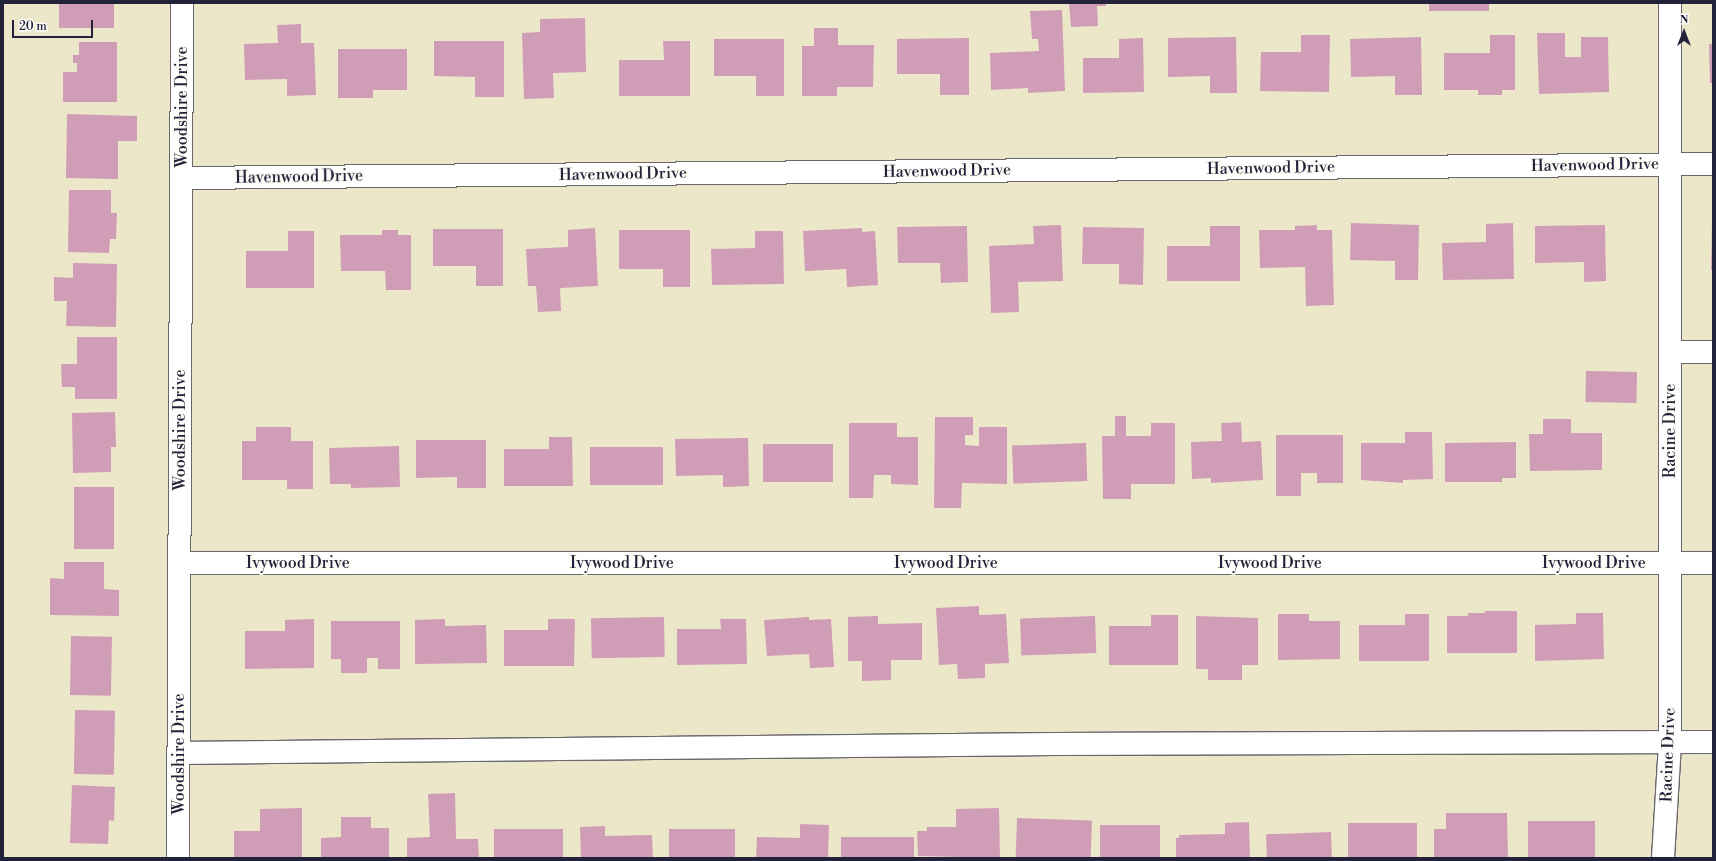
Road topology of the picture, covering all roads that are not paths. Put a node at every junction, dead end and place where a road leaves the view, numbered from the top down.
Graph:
1 (182, 3) edge
2 (1670, 3) edge
3 (1713, 164) edge
4 (1670, 165) junction
5 (181, 178) junction
6 (1670, 352) junction
7 (1713, 352) edge
8 (180, 563) junction
9 (1670, 563) junction
10 (1713, 563) edge
11 (1670, 742) junction
12 (1713, 742) edge
13 (179, 753) junction
14 (178, 858) edge
15 (1663, 858) edge

1 - 5 street, Woodshire Drive
2 - 4 street, Racine Drive
3 - 4 street, Havenwood Drive
4 - 5 street, Havenwood Drive
4 - 6 street, Racine Drive
5 - 8 street, Woodshire Drive
6 - 7 street
6 - 9 street, Racine Drive
8 - 9 street, Ivywood Drive
8 - 13 street, Woodshire Drive
9 - 10 street, Ivywood Drive
9 - 11 street, Racine Drive
11 - 12 street
11 - 13 street
11 - 15 street, Racine Drive
13 - 14 street, Woodshire Drive

